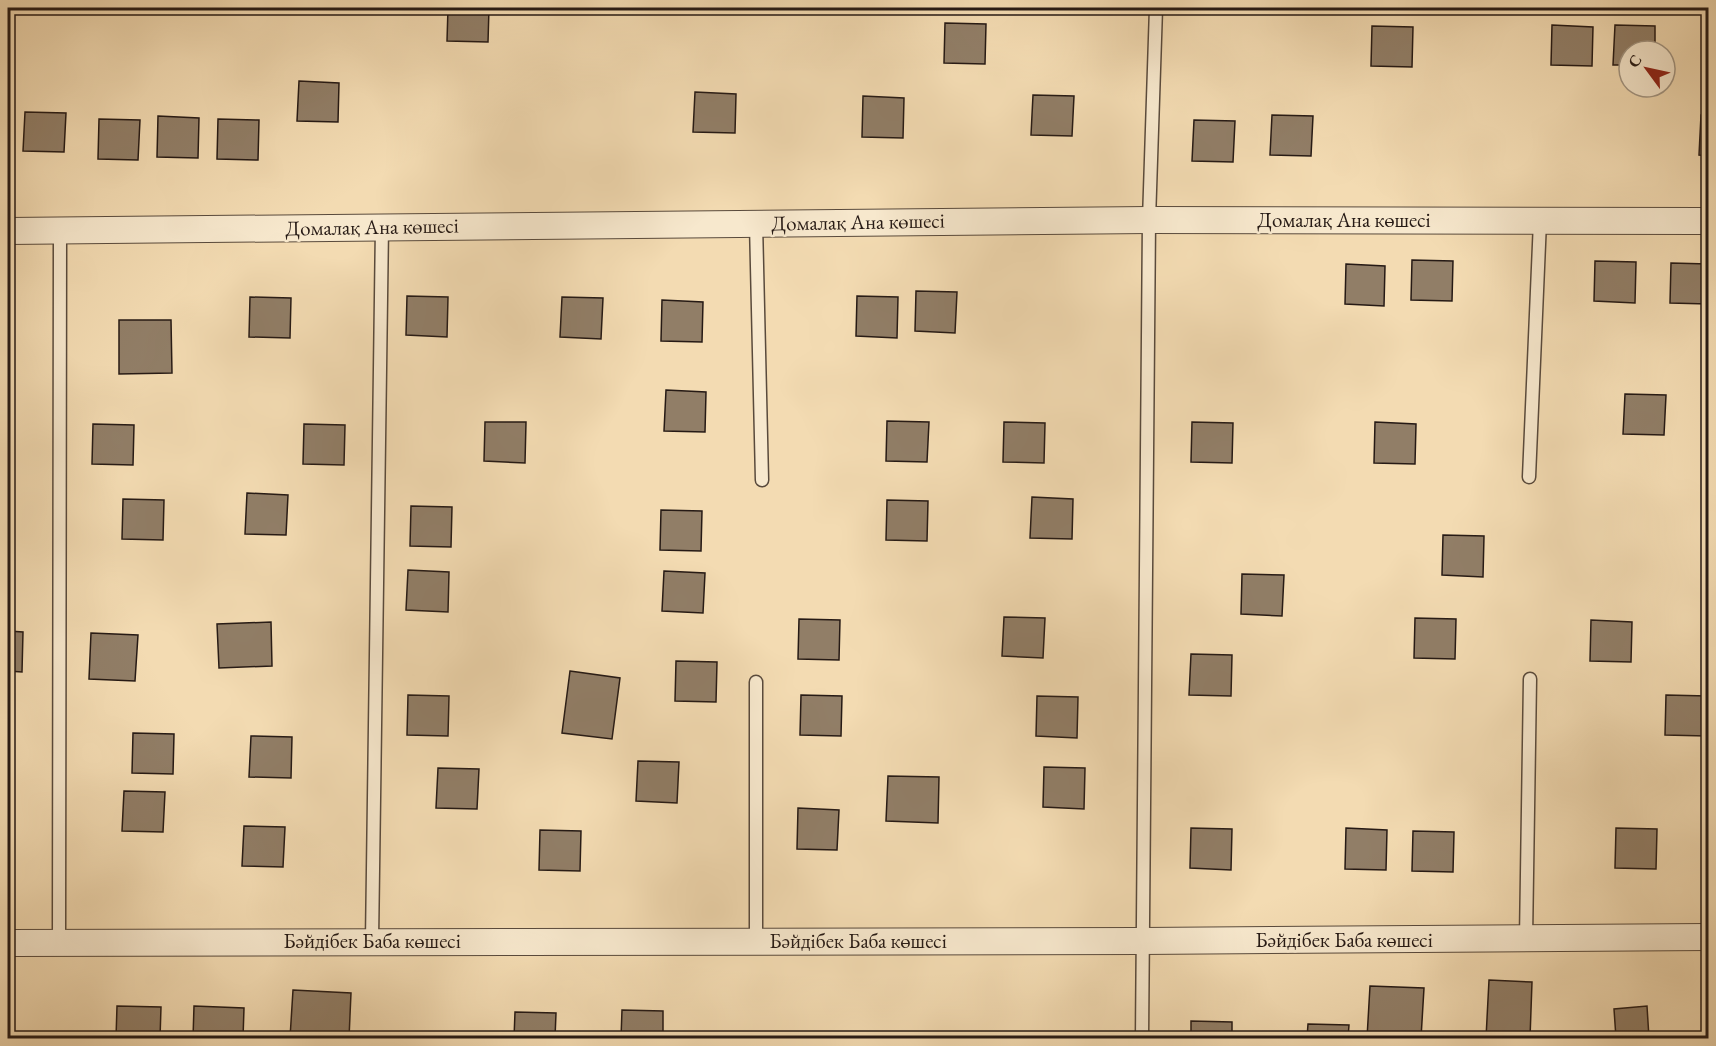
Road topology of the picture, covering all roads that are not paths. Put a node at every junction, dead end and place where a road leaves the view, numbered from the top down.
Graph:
1 (1156, 8) edge
2 (1149, 220) junction
3 (1540, 221) junction
4 (1708, 221) edge
5 (756, 223) junction
6 (382, 226) junction
7 (8, 231) edge
8 (60, 232) junction
9 (1529, 477) dead end
10 (762, 480) dead end
11 (1530, 679) dead end
12 (756, 682) dead end
13 (1708, 938) edge
14 (1526, 939) junction
15 (372, 941) junction
16 (756, 941) junction
17 (1142, 941) junction
18 (59, 942) junction
19 (8, 943) edge
20 (1142, 1038) edge

1 - 2 lane
2 - 3 street, Домалақ Ана көшесі
2 - 5 street, Домалақ Ана көшесі
2 - 17 lane
3 - 4 street, Домалақ Ана көшесі
3 - 9 lane
5 - 6 street, Домалақ Ана көшесі
5 - 10 lane
6 - 8 street, Домалақ Ана көшесі
6 - 15 lane
7 - 8 street, Домалақ Ана көшесі
8 - 18 lane
11 - 14 lane
12 - 16 lane
13 - 14 street, Бәйдібек Баба көшесі
14 - 17 street, Бәйдібек Баба көшесі
15 - 16 street, Бәйдібек Баба көшесі
15 - 18 street, Бәйдібек Баба көшесі
16 - 17 street, Бәйдібек Баба көшесі
17 - 20 lane
18 - 19 street, Бәйдібек Баба көшесі

